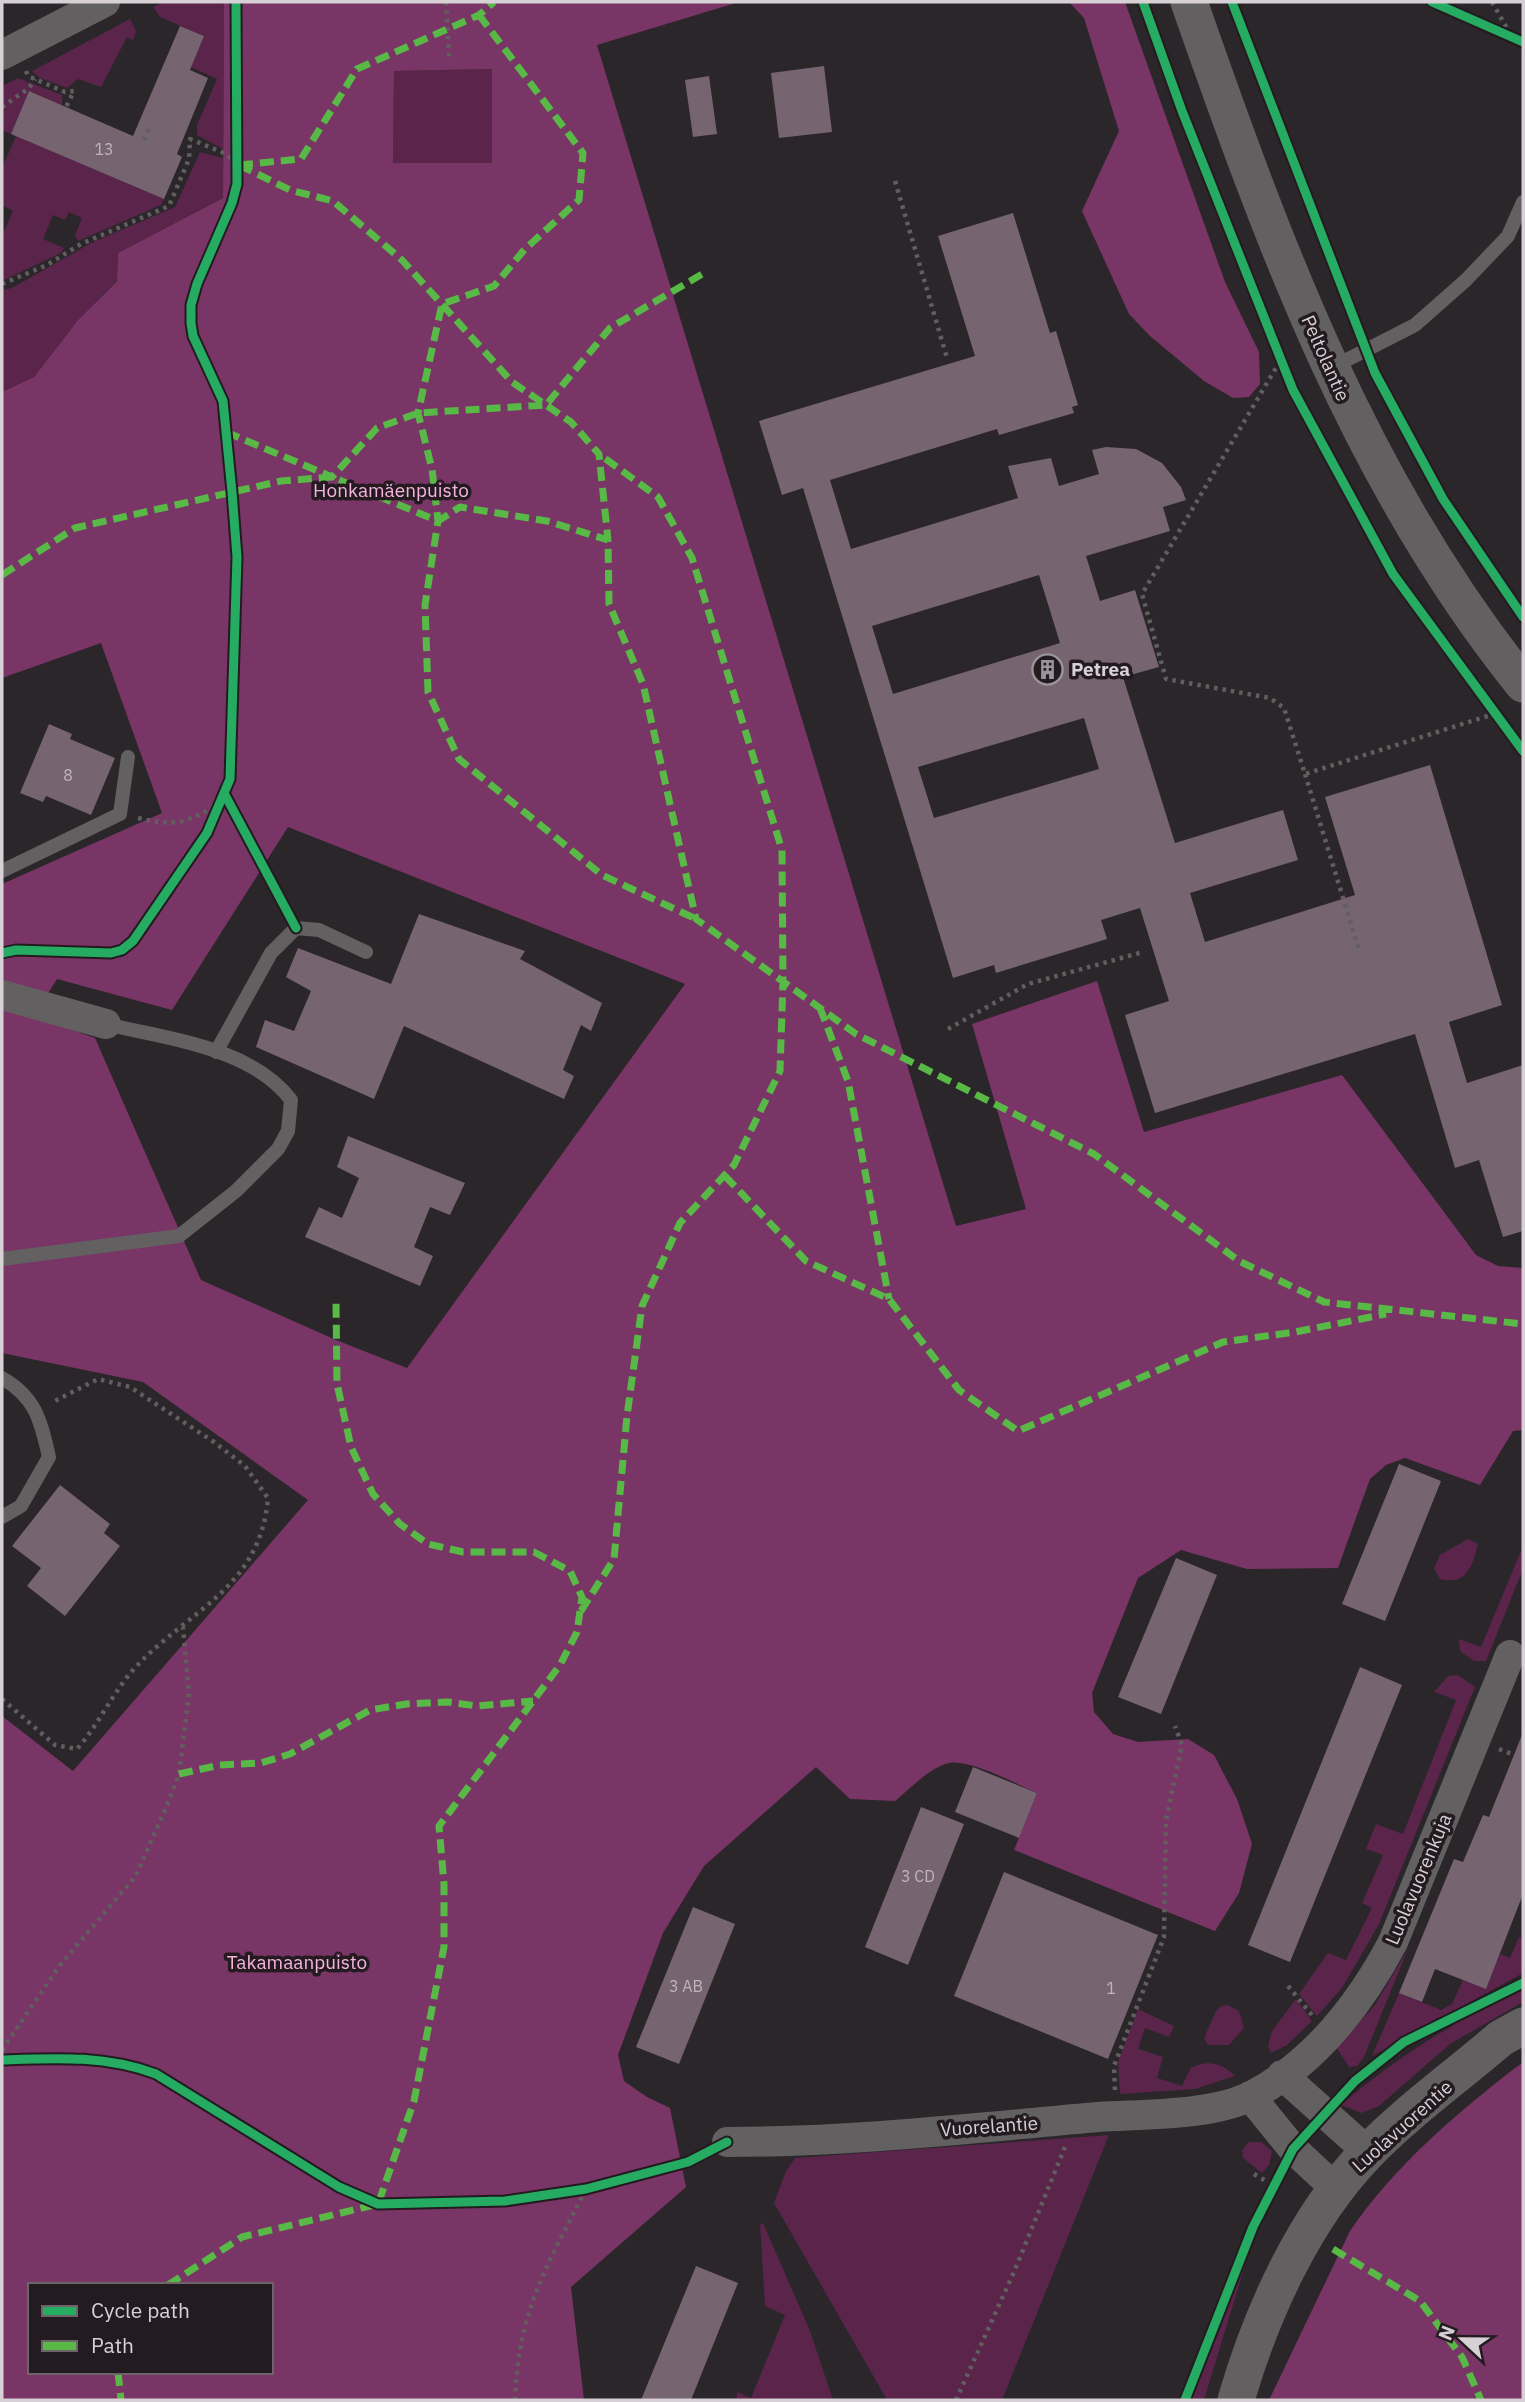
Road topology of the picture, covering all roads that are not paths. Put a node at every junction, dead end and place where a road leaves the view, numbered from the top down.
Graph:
1 (106, 2) edge
2 (1189, 2) edge
3 (13, 62) edge
4 (1523, 202) edge
5 (1324, 357) junction
6 (1523, 684) edge
7 (128, 757) dead end
8 (2, 872) edge
9 (366, 952) dead end
10 (2, 995) edge
11 (106, 1024) joint
12 (216, 1052) junction
13 (2, 1259) edge
14 (2, 1378) edge
15 (2, 1517) edge
16 (1510, 1655) dead end
17 (1523, 2026) edge
18 (1282, 2076) junction
19 (1250, 2096) junction
20 (727, 2142) dead end
21 (1368, 2152) junction
22 (1336, 2189) junction
23 (1236, 2400) edge

1 - 3 street
2 - 5 street, Peltolantie
4 - 5 lane
5 - 6 street, Peltolantie
7 - 8 lane
9 - 12 lane
10 - 11 street
11 - 12 lane
12 - 13 lane
14 - 15 lane
16 - 18 street, Luolavuorenkuja
17 - 21 street, Luolavuorentie
18 - 19 street, Vuorelantie
18 - 21 street
19 - 20 street, Vuorelantie
19 - 22 street
21 - 22 street, Luolavuorentie
22 - 23 street, Luolavuorentie

